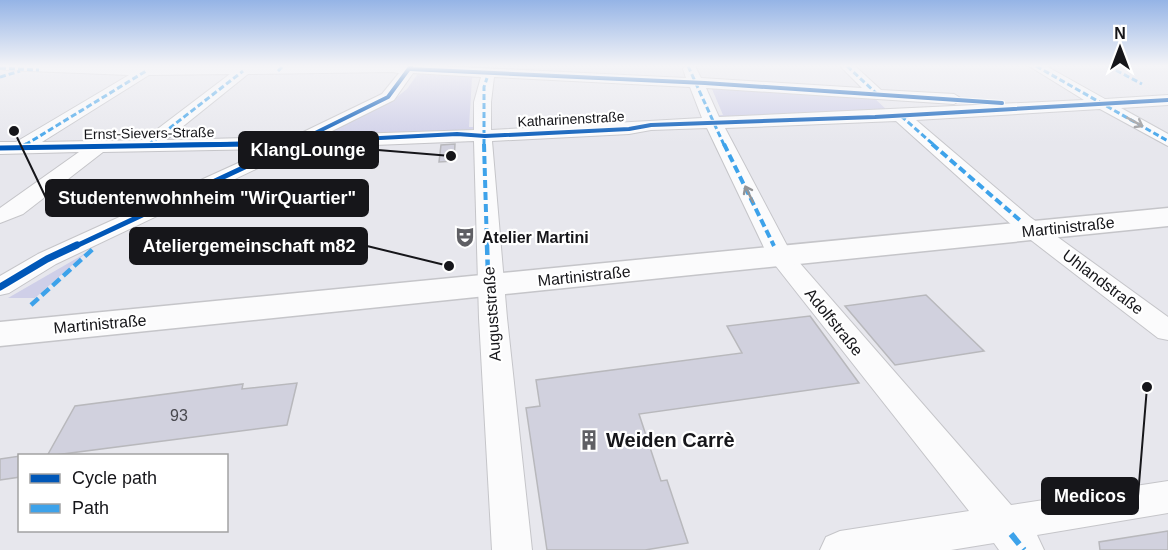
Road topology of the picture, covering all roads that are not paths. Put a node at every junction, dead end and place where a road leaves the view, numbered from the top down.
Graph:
1 (112, 92) edge
2 (216, 92) edge
3 (392, 92) edge
4 (484, 92) edge
5 (700, 92) edge
6 (839, 92) edge
7 (874, 92) edge
8 (1081, 92) edge
9 (877, 94) junction
10 (1168, 100) edge
11 (1102, 104) junction
12 (1010, 107) junction
13 (902, 116) junction
14 (714, 123) junction
15 (485, 136) junction
16 (1168, 141) edge
17 (299, 142) junction
18 (148, 145) junction
19 (99, 146) junction
20 (21, 147) junction
21 (0, 148) edge
22 (1168, 207) edge
23 (0, 216) edge
24 (1168, 217) edge
25 (1028, 226) junction
26 (777, 251) junction
27 (489, 280) junction
28 (0, 287) edge
29 (0, 324) edge
30 (1168, 331) edge
31 (0, 333) edge
32 (1168, 497) edge
33 (1013, 537) edge
34 (512, 550) edge
35 (840, 550) edge

1 - 20 street
2 - 18 street
3 - 17 street
4 - 15 street, Auguststraße
5 - 14 street, Adolfstraße
6 - 9 street
7 - 9 street
8 - 11 street
9 - 12 street
10 - 11 street, Katharinenstraße
11 - 12 street, Katharinenstraße
11 -> 16 street
12 - 13 street, Katharinenstraße
13 - 14 street, Katharinenstraße
13 - 25 street, Uhlandstraße
14 - 15 street, Katharinenstraße
26 -> 14 street, Adolfstraße
15 - 17 street, Katharinenstraße
15 - 27 street, Auguststraße
17 - 18 street, Ernst-Sievers-Straße
17 - 28 street
18 - 19 street, Ernst-Sievers-Straße
19 - 20 street, Ernst-Sievers-Straße
19 - 23 street
20 - 21 street, Ernst-Sievers-Straße
22 - 25 main road, Martinistraße
24 - 25 main road, Martinistraße
25 - 26 main road, Martinistraße
25 - 30 street, Uhlandstraße
26 - 27 main road, Martinistraße
26 - 33 street, Adolfstraße
27 - 29 main road, Martinistraße
27 - 31 main road, Martinistraße
27 - 34 street, Auguststraße
32 - 33 street
33 - 35 street

